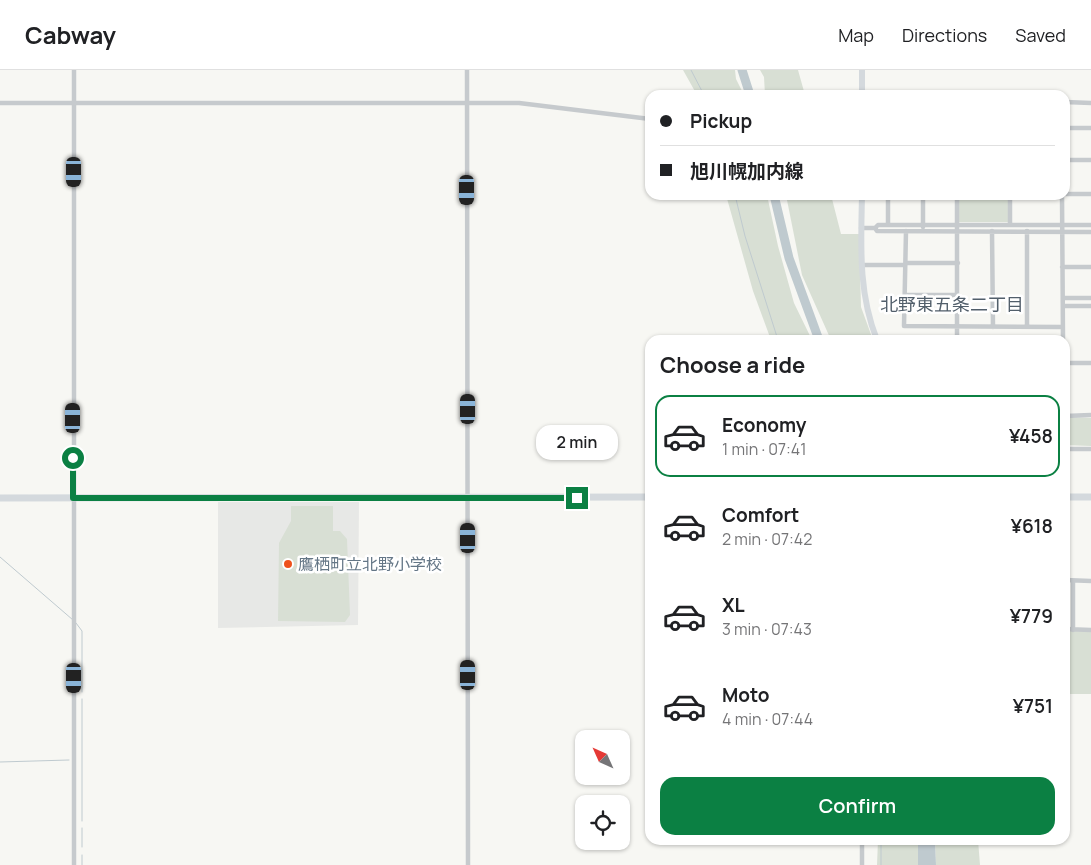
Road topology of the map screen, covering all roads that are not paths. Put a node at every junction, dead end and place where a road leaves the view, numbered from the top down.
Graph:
1 (74, 70) edge
2 (467, 70) edge
3 (862, 70) edge
4 (862, 90) edge
5 (1070, 102) edge
6 (1091, 102) edge
7 (74, 103) junction
8 (466, 103) junction
9 (0, 104) edge
10 (645, 118) edge
11 (1070, 128) edge
12 (1091, 128) edge
13 (1070, 160) edge
14 (1091, 160) edge
15 (1070, 194) edge
16 (1091, 194) edge
17 (862, 200) edge
18 (888, 200) edge
19 (923, 200) edge
20 (957, 200) edge
21 (1010, 200) edge
22 (1064, 200) edge
23 (888, 224) junction
24 (923, 224) junction
25 (957, 224) junction
26 (992, 224) junction
27 (1010, 224) junction
28 (1028, 224) junction
29 (1063, 225) junction
30 (1091, 225) edge
31 (862, 228) junction
32 (875, 228) junction
33 (923, 231) junction
34 (957, 231) junction
35 (992, 231) junction
36 (906, 232) junction
37 (1028, 232) junction
38 (1063, 232) junction
39 (1091, 232) edge
40 (958, 263) junction
41 (906, 264) junction
42 (862, 266) junction
43 (1062, 267) junction
44 (1091, 267) edge
45 (905, 295) junction
46 (957, 295) junction
47 (1063, 298) junction
48 (1091, 298) edge
49 (1063, 306) junction
50 (1091, 306) edge
51 (957, 327) junction
52 (993, 327) junction
53 (1027, 327) junction
54 (1063, 327) junction
55 (875, 335) edge
56 (957, 335) edge
57 (1063, 335) edge
58 (1070, 363) edge
59 (1091, 363) edge
60 (1091, 415) edge
61 (1070, 416) edge
62 (1070, 449) edge
63 (1091, 449) edge
64 (645, 497) edge
65 (1070, 497) edge
66 (1091, 497) edge
67 (0, 498) edge
68 (73, 498) junction
69 (468, 498) junction
70 (1073, 580) joint
71 (1091, 581) edge
72 (1073, 630) joint
73 (1091, 630) edge
74 (862, 845) edge
75 (74, 865) edge
76 (468, 865) edge
77 (862, 865) edge

1 - 7 street
2 - 8 street
3 - 4 street
5 - 6 street
7 - 8 street
7 - 9 street
7 - 68 street
8 - 10 street
8 - 69 street
11 - 12 street
13 - 14 street
15 - 16 street
17 - 31 street
18 - 23 street
19 - 24 street
20 - 25 street
21 - 27 street
22 - 29 street
23 - 24 street
23 - 32 street
24 - 25 street
24 - 33 street
25 - 26 street
25 - 34 street
26 - 27 street
26 - 35 street
27 - 28 street
28 - 29 street
28 - 37 street
29 - 30 street
29 - 38 street
31 - 32 street
31 - 42 street
32 - 36 street
33 - 34 street
33 - 36 street
34 - 35 street
34 - 40 street
35 - 37 street
35 - 52 street
36 - 41 street
37 - 38 street
37 - 53 street
38 - 39 street
38 - 43 street
40 - 41 street
40 - 46 street
41 - 42 street
41 - 45 street
42 - 55 street
43 - 44 street
43 - 47 street
45 - 46 street
45 - 51 street
46 - 51 street
47 - 48 street
47 - 49 street
49 - 50 street
49 - 54 street
51 - 52 street
51 - 56 street
52 - 53 street
53 - 54 street
54 - 57 street
58 - 59 street
60 - 61 street
62 - 63 street
64 - 69 main road
65 - 66 main road
67 - 68 main road
68 - 69 main road
68 - 75 street
69 - 76 street
70 - 71 street
70 - 72 street
72 - 73 street
74 - 77 street

